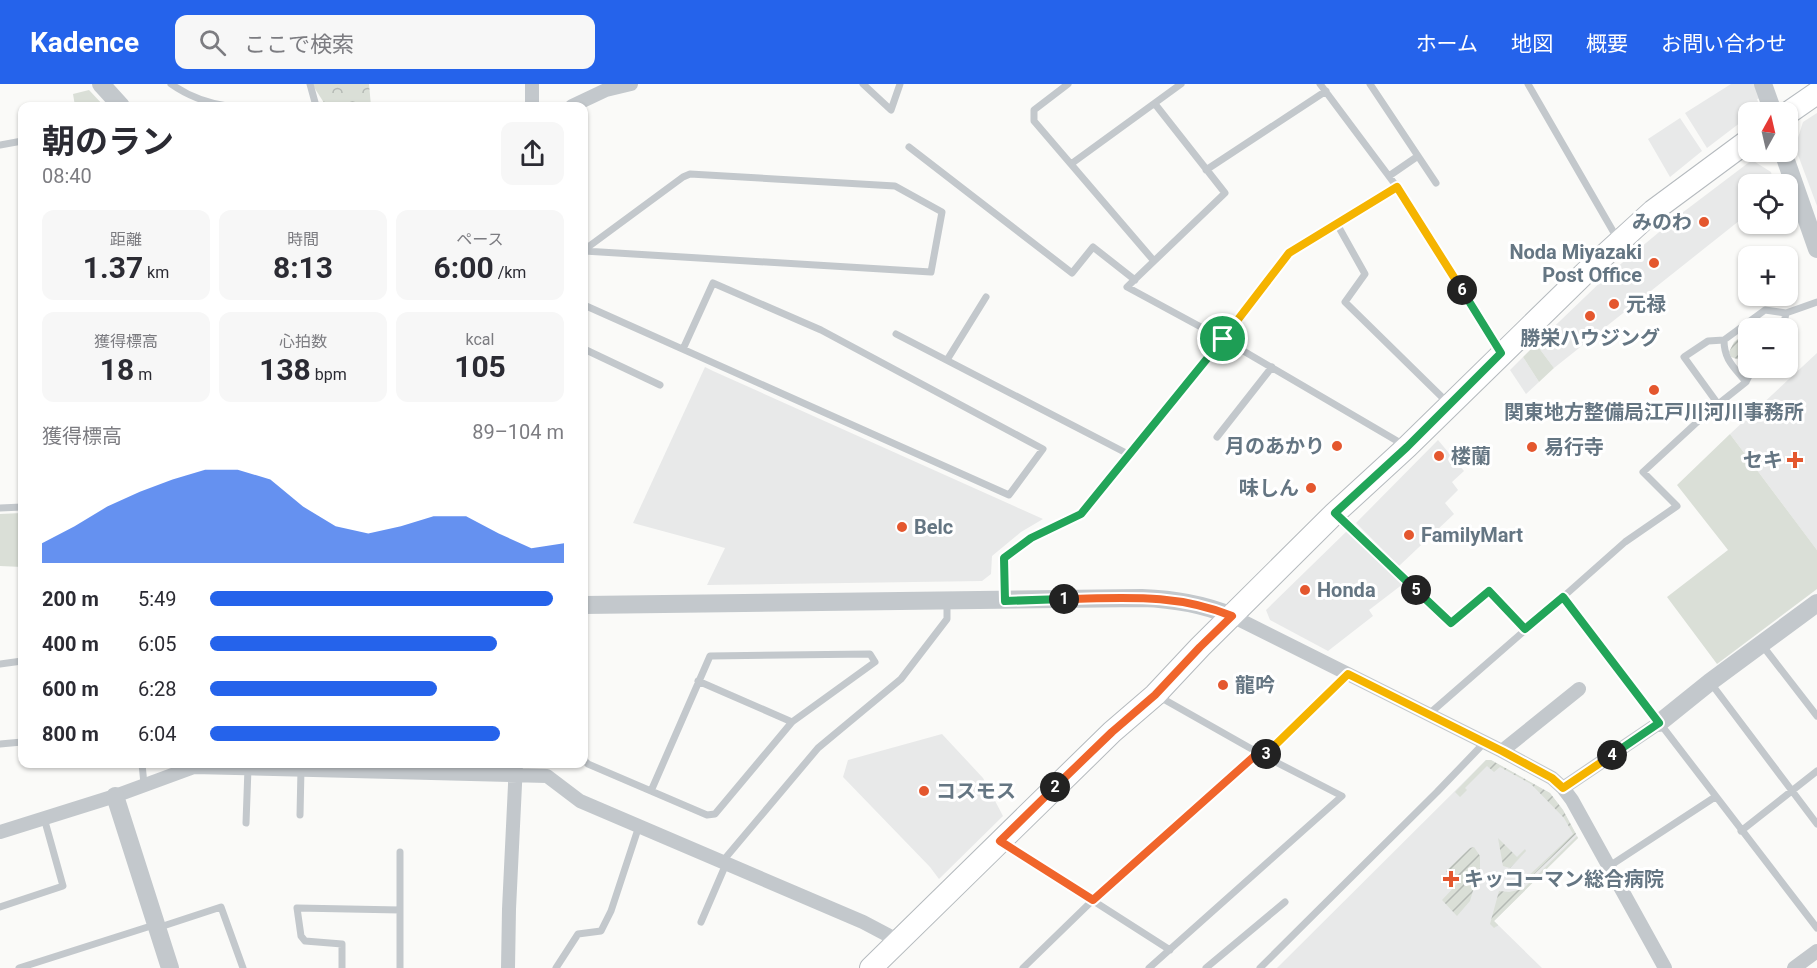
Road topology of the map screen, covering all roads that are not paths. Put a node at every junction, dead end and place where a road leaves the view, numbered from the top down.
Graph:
1 (101, 84) edge
2 (171, 84) edge
3 (310, 84) edge
4 (531, 84) edge
5 (631, 84) edge
6 (862, 84) edge
7 (900, 84) edge
8 (1068, 84) edge
9 (1181, 84) edge
10 (1370, 84) edge
11 (1528, 84) edge
12 (1763, 84) edge
13 (1323, 86) edge
14 (1817, 93) edge
15 (117, 102) edge
16 (207, 102) edge
17 (315, 102) edge
18 (532, 102) edge
19 (580, 102) edge
20 (1769, 102) edge
21 (1155, 104) junction
22 (1798, 106) edge
23 (18, 142) edge
24 (0, 145) edge
25 (909, 147) dead end
26 (1738, 148) edge
27 (1418, 156) junction
28 (1787, 162) edge
29 (1071, 164) junction
30 (1206, 170) junction
31 (1389, 176) junction
32 (1436, 183) dead end
33 (1397, 187) junction
34 (1812, 223) edge
35 (1337, 224) junction
36 (1619, 241) junction
37 (588, 248) edge
38 (1817, 249) edge
39 (588, 251) edge
40 (1154, 261) junction
41 (1135, 280) junction
42 (986, 297) dead end
43 (1817, 302) edge
44 (588, 307) edge
45 (1786, 314) junction
46 (1785, 318) edge
47 (896, 334) dead end
48 (1223, 339) junction
49 (1724, 340) junction
50 (683, 349) junction
51 (588, 351) edge
52 (1501, 353) junction
53 (947, 360) junction
54 (1272, 367) junction
55 (1748, 378) edge
56 (1746, 382) junction
57 (660, 385) dead end
58 (1449, 404) junction
59 (1718, 404) junction
60 (1217, 437) dead end
61 (1407, 447) junction
62 (1130, 455) junction
63 (18, 507) edge
64 (0, 508) edge
65 (1335, 513) junction
66 (1563, 597) junction
67 (947, 600) junction
68 (1005, 601) junction
69 (1817, 603) edge
70 (588, 605) edge
71 (1232, 616) junction
72 (1525, 629) junction
73 (1761, 644) junction
74 (18, 662) edge
75 (0, 664) edge
76 (1348, 674) junction
77 (698, 681) junction
78 (1710, 682) junction
79 (1579, 689) dead end
80 (1155, 695) junction
81 (1429, 714) junction
82 (1817, 717) edge
83 (792, 722) junction
84 (1659, 723) junction
85 (18, 742) edge
86 (1485, 742) junction
87 (0, 744) edge
88 (1502, 751) junction
89 (1262, 754) junction
90 (588, 764) edge
91 (142, 768) edge
92 (188, 768) edge
93 (248, 768) edge
94 (306, 768) edge
95 (447, 768) edge
96 (516, 769) edge
97 (1817, 771) edge
98 (144, 784) junction
99 (1563, 788) junction
100 (1792, 790) junction
101 (651, 791) junction
102 (115, 796) junction
103 (1715, 797) junction
104 (300, 815) dead end
105 (44, 818) junction
106 (246, 823) dead end
107 (1817, 824) edge
108 (639, 826) junction
109 (1742, 831) junction
110 (0, 832) edge
111 (1000, 841) junction
112 (400, 852) dead end
113 (724, 863) junction
114 (1608, 867) junction
115 (1093, 900) junction
116 (1285, 902) dead end
117 (0, 907) edge
118 (400, 910) junction
119 (701, 922) dead end
120 (157, 926) junction
121 (1817, 928) edge
122 (899, 941) junction
123 (1170, 950) junction
124 (1817, 951) edge
125 (19, 968) edge
126 (170, 968) edge
127 (243, 968) edge
128 (342, 968) edge
129 (400, 968) edge
130 (508, 968) edge
131 (556, 968) edge
132 (871, 968) edge
133 (1023, 968) edge
134 (1149, 968) edge
135 (1206, 968) edge
136 (1260, 968) edge
137 (1665, 968) edge
138 (1794, 968) edge

1 - 15 street
2 - 16 lane
3 - 17 lane
4 - 18 street
5 - 19 street
6 - 7 lane
8 - 29 lane
9 - 21 lane
10 - 27 lane
11 - 36 lane
12 - 20 street
13 - 30 lane
13 - 31 lane
14 - 22 main road
21 - 29 lane
21 - 30 lane
23 - 24 lane
25 - 41 lane
26 - 36 main road
27 - 31 lane
27 - 32 lane
28 - 34 street
29 - 40 lane
30 - 40 lane
31 - 33 lane
33 - 35 lane
33 - 52 lane
34 - 38 street
35 - 48 lane
35 - 58 lane
36 - 52 main road
37 - 39 lane
40 - 41 lane
41 - 48 lane
42 - 53 lane
43 - 45 lane
44 - 50 lane
45 - 46 lane
45 - 49 lane
47 - 53 lane
48 - 54 lane
48 - 62 lane
49 - 56 lane
49 - 59 lane
50 - 50 lane
51 - 57 lane
52 - 58 main road
53 - 62 lane
54 - 60 lane
54 - 61 lane
55 - 56 lane
56 - 59 lane
58 - 61 main road
59 - 66 lane
61 - 65 main road
62 - 68 lane
63 - 64 lane
65 - 71 main road
65 - 72 lane
66 - 72 lane
66 - 84 lane
67 - 68 street
67 - 70 street
67 - 113 lane
68 - 71 street
69 - 73 street
71 - 76 street
71 - 80 main road
72 - 81 lane
73 - 78 street
73 - 82 lane
74 - 75 lane
76 - 81 street
76 - 89 lane
77 - 83 lane
77 - 83 lane
77 - 101 lane
78 - 84 street
78 - 100 lane
79 - 88 street
80 - 89 lane
80 - 111 main road
81 - 86 street
83 - 101 lane
84 - 99 street
84 - 103 lane
85 - 87 lane
86 - 88 street
86 - 136 lane
88 - 99 street
89 - 115 lane
89 - 123 lane
90 - 101 lane
91 - 98 lane
92 - 98 street
93 - 106 lane
94 - 104 lane
95 - 96 street
96 - 108 street
96 - 130 street
97 - 100 lane
98 - 102 street
99 - 114 street
100 - 107 lane
100 - 109 lane
102 - 105 street
102 - 120 street
103 - 109 lane
103 - 114 lane
105 - 110 street
105 - 117 lane
108 - 113 street
108 - 131 lane
109 - 121 lane
111 - 115 lane
111 - 122 main road
112 - 118 lane
113 - 119 lane
113 - 122 street
114 - 137 street
115 - 123 lane
115 - 133 lane
116 - 135 lane
118 - 128 lane
118 - 129 lane
120 - 125 lane
120 - 126 street
120 - 127 lane
122 - 132 main road
123 - 134 lane
124 - 138 street

